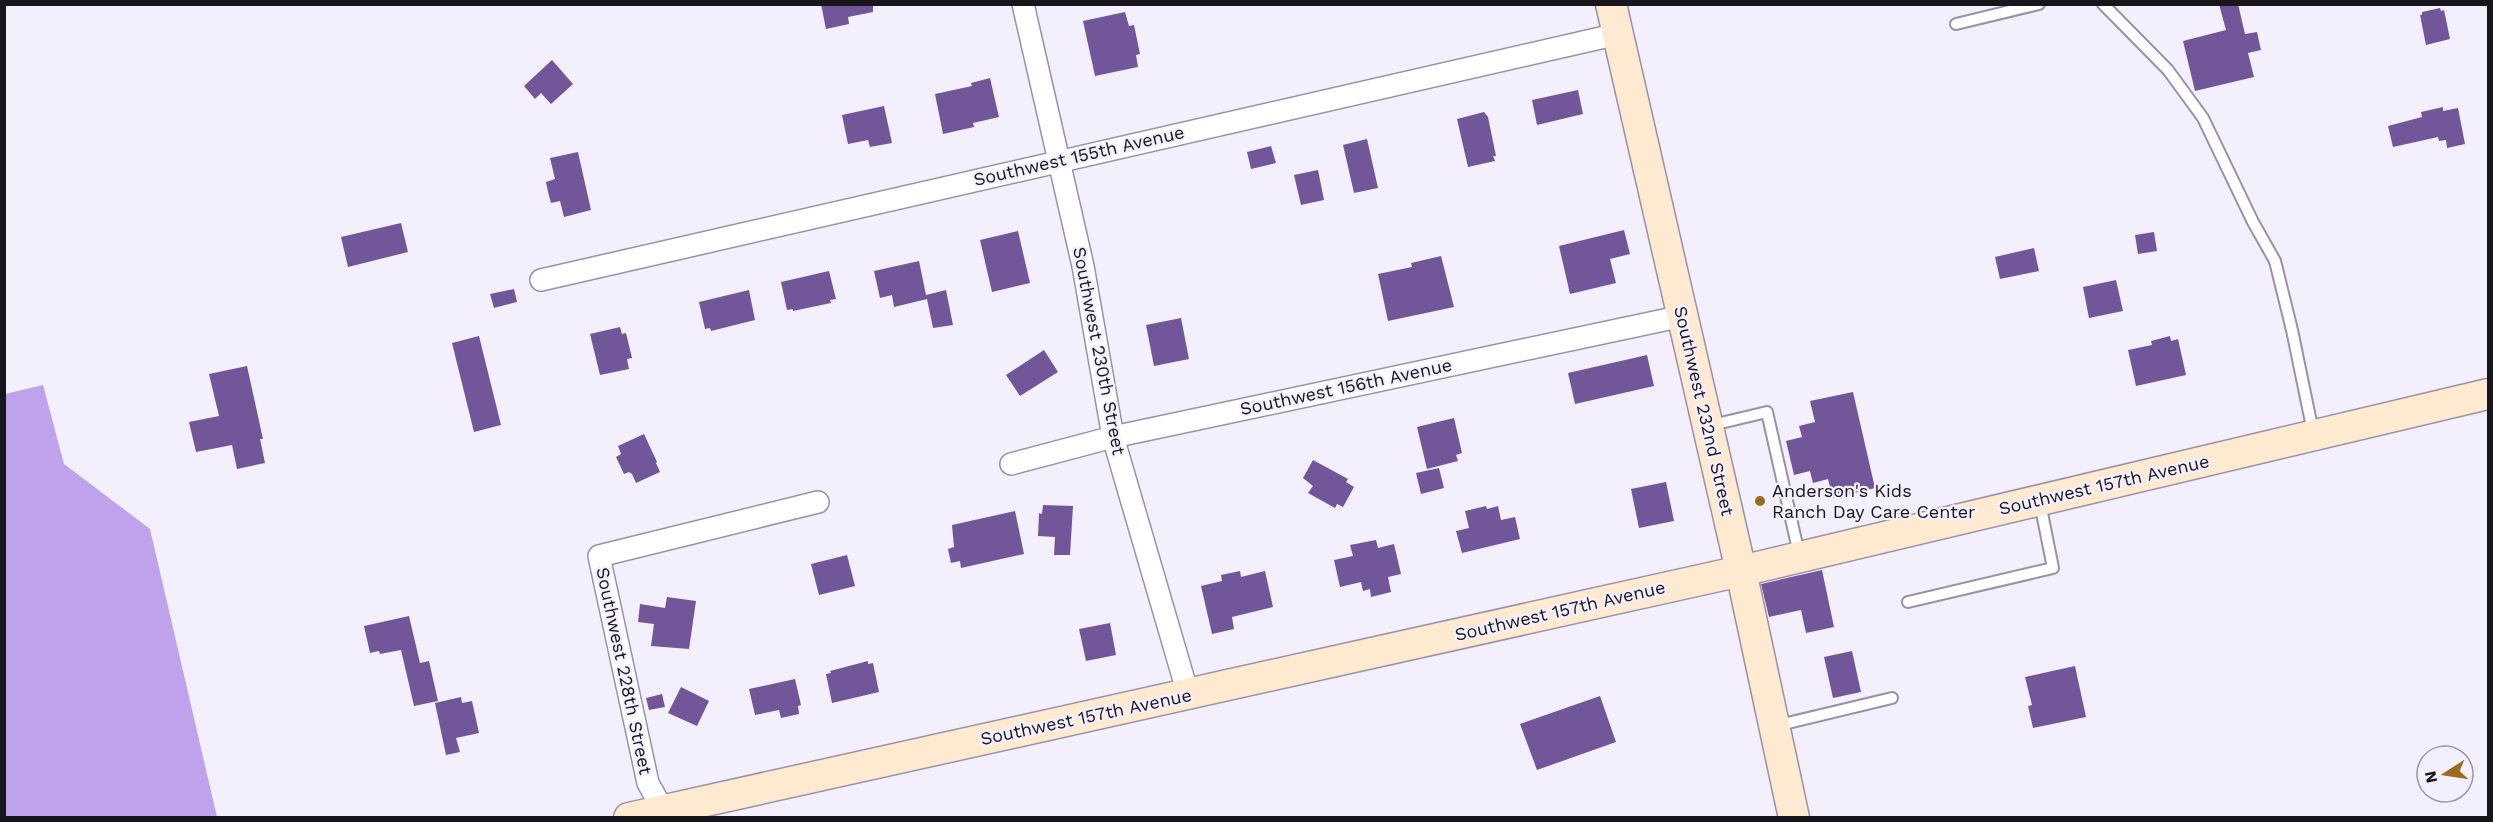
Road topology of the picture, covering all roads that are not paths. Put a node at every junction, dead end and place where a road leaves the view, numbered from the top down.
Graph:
1 (1023, 4) edge
2 (1611, 4) edge
3 (2039, 4) edge
4 (2103, 4) edge
5 (1956, 24) dead end
6 (1618, 34) junction
7 (1058, 161) junction
8 (541, 280) dead end
9 (1683, 316) junction
10 (2488, 394) edge
11 (1708, 426) junction
12 (2314, 436) junction
13 (1113, 437) junction
14 (1011, 464) dead end
15 (2039, 500) junction
16 (818, 502) dead end
17 (1799, 557) junction
18 (1741, 571) junction
19 (1908, 602) dead end
20 (1188, 694) junction
21 (1892, 698) dead end
22 (1774, 726) junction
23 (664, 814) edge
24 (629, 818) edge
25 (1794, 818) edge

1 - 7 street, Southwest 230th Street
2 - 6 street, Southwest 232nd Street
3 - 5 lane
4 - 12 lane
6 - 7 street, Southwest 155th Avenue
6 - 9 street, Southwest 232nd Street
7 - 8 street, Southwest 155th Avenue
7 - 13 street, Southwest 230th Street
9 - 11 street, Southwest 232nd Street
9 - 13 street, Southwest 156th Avenue
10 - 12 street, Southwest 157th Avenue
11 - 17 lane
11 - 18 street, Southwest 232nd Street
12 - 15 street, Southwest 157th Avenue
13 - 14 street, Southwest 156th Avenue
13 - 20 street, Southwest 230th Street
15 - 17 street, Southwest 157th Avenue
15 - 19 lane
16 - 23 street, Southwest 228th Street
17 - 18 street, Southwest 157th Avenue
18 - 20 street, Southwest 157th Avenue
18 - 22 street, Southwest 232nd Street
20 - 23 street, Southwest 157th Avenue
21 - 22 lane
22 - 25 street, Southwest 232nd Street
23 - 24 street, Southwest 157th Avenue

